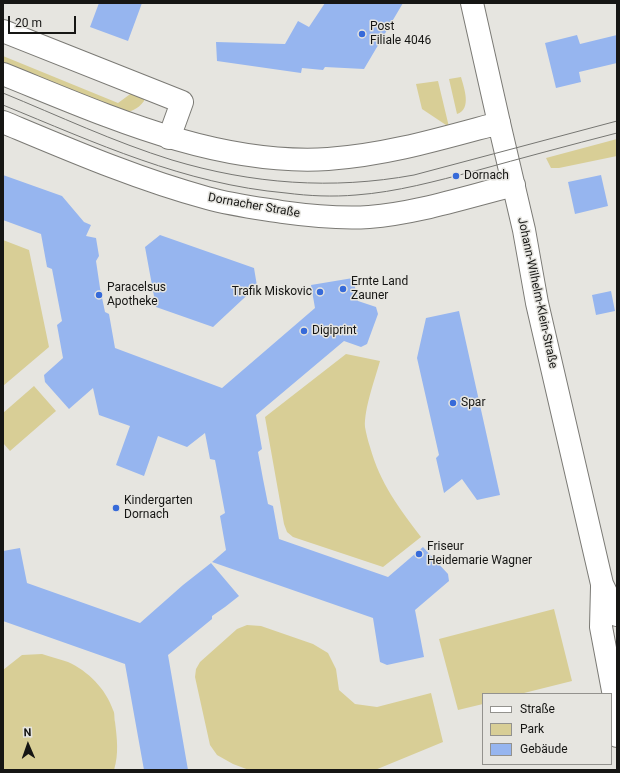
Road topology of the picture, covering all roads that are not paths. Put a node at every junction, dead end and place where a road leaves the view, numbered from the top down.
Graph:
1 (472, 3) edge
2 (3, 31) edge
3 (3, 74) edge
4 (3, 122) edge
5 (500, 124) junction
6 (169, 138) junction
7 (514, 185) junction
8 (602, 584) junction
9 (617, 615) edge
10 (617, 712) edge
11 (617, 717) edge
12 (617, 736) edge

1 - 5 street, Johann-Wilhelm-Klein-Straße
2 - 6 street
3 - 6 street
4 - 7 street, Dornacher Straße
5 - 6 street
5 - 7 street, Johann-Wilhelm-Klein-Straße
7 - 8 street, Johann-Wilhelm-Klein-Straße
8 - 9 street, Johann-Wilhelm-Klein-Straße
8 - 10 street, Johann-Wilhelm-Klein-Straße
11 - 12 street

